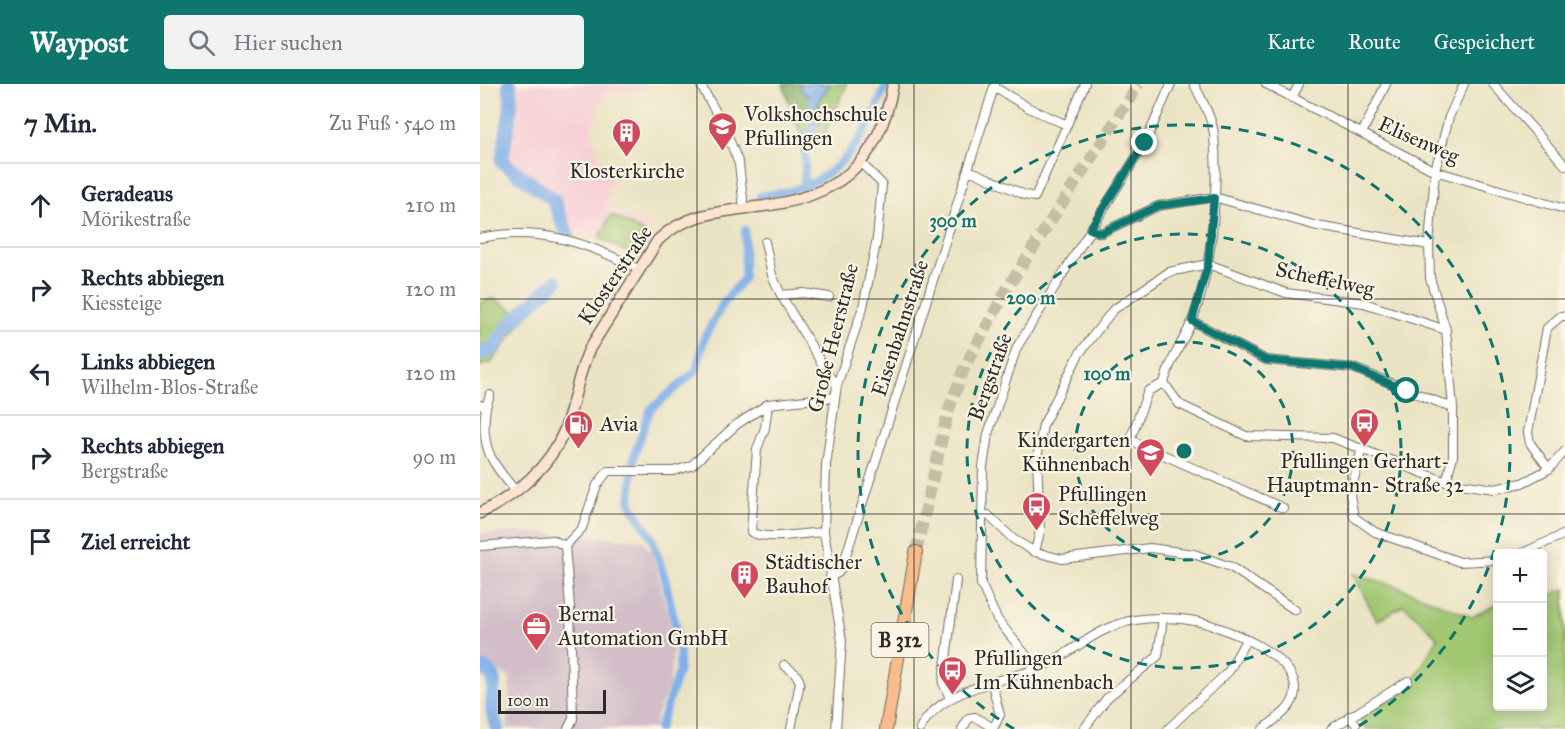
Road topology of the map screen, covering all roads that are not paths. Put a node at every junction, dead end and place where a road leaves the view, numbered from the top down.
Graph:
1 (700, 84) edge
2 (893, 84) edge
3 (1085, 84) edge
4 (1194, 84) edge
5 (1266, 84) edge
6 (1299, 84) edge
7 (1386, 84) edge
8 (1464, 84) edge
9 (1493, 84) edge
10 (1168, 85) edge
11 (995, 86) edge
12 (1292, 98) junction
13 (1067, 125) junction
14 (1362, 134) junction
15 (862, 164) junction
16 (1565, 165) edge
17 (969, 170) junction
18 (1435, 171) junction
19 (1214, 198) junction
20 (744, 208) junction
21 (1565, 209) edge
22 (1090, 229) junction
23 (480, 238) edge
24 (765, 242) dead end
25 (1429, 245) junction
26 (1208, 264) junction
27 (638, 269) junction
28 (781, 295) junction
29 (829, 297) dead end
30 (1565, 316) edge
31 (1192, 321) junction
32 (1446, 330) junction
33 (1164, 383) junction
34 (837, 385) junction
35 (490, 395) dead end
36 (835, 397) junction
37 (768, 404) junction
38 (483, 406) edge
39 (1453, 408) junction
40 (1362, 448) junction
41 (1565, 451) edge
42 (1549, 469) junction
43 (1446, 482) junction
44 (516, 491) junction
45 (1283, 508) dead end
46 (480, 513) edge
47 (984, 515) junction
48 (824, 531) junction
49 (1565, 534) edge
50 (480, 546) edge
51 (565, 546) junction
52 (1533, 549) edge
53 (916, 552) tunnel mouth
54 (1035, 552) junction
55 (1493, 560) edge
56 (830, 577) junction
57 (956, 580) dead end
58 (1295, 610) dead end
59 (1163, 618) junction
60 (1246, 640) junction
61 (784, 665) dead end
62 (1037, 669) junction
63 (1408, 681) dead end
64 (992, 684) junction
65 (950, 698) junction
66 (1349, 716) junction
67 (1356, 724) dead end
68 (568, 729) edge
69 (791, 729) edge
70 (836, 729) edge
71 (885, 729) edge
72 (920, 729) edge
73 (962, 729) edge
74 (993, 729) edge
75 (1084, 729) edge
76 (1168, 729) edge
77 (1263, 729) edge
78 (1331, 729) edge

1 - 20 street
2 - 15 main road
3 - 13 street
4 - 19 street
5 - 12 street, Elisenweg
6 - 12 street
7 - 14 street
8 - 18 street
9 - 16 street
10 - 22 street, Bergstraße
11 - 13 street
11 - 17 street, Eisenbahnstraße
12 - 14 street, Elisenweg
13 - 17 street
14 - 18 street, Elisenweg
15 - 20 main road
15 - 34 street, Große Heerstraße
17 - 56 street, Eisenbahnstraße
18 - 21 street, Elisenweg
18 - 25 street
19 - 22 street
19 - 25 street
19 - 26 street
20 - 27 main road, Klosterstraße
22 - 47 street, Bergstraße
23 - 27 street
24 - 28 street
25 - 32 street
26 - 31 street
26 - 32 street, Scheffelweg
26 - 54 street
27 - 44 main road, Klosterstraße
28 - 29 street
28 - 34 street
30 - 42 street
31 - 33 street
31 - 39 street
32 - 39 street
33 - 40 street
33 - 45 street
34 - 36 street, Große Heerstraße
35 - 38 street
36 - 37 street
36 - 48 street, Große Heerstraße
37 - 48 street
37 - 51 street
38 - 44 street
39 - 43 street
40 - 43 street
40 - 55 street
41 - 42 street
42 - 43 street
44 - 46 main road, Klosterstraße
47 - 54 street
47 - 62 street, Bergstraße
48 - 56 street, Große Heerstraße
49 - 52 street
50 - 51 street
51 - 68 street
53 - 71 main road, B 312
54 - 58 street
56 - 70 street, Große Heerstraße
57 - 65 street
59 - 60 street
59 - 62 street
59 - 75 street
60 - 76 street
60 - 77 street
61 - 69 street
62 - 64 street
63 - 66 street
64 - 65 street
64 - 74 street
65 - 72 street
66 - 67 street
66 - 78 street
73 - 74 street

